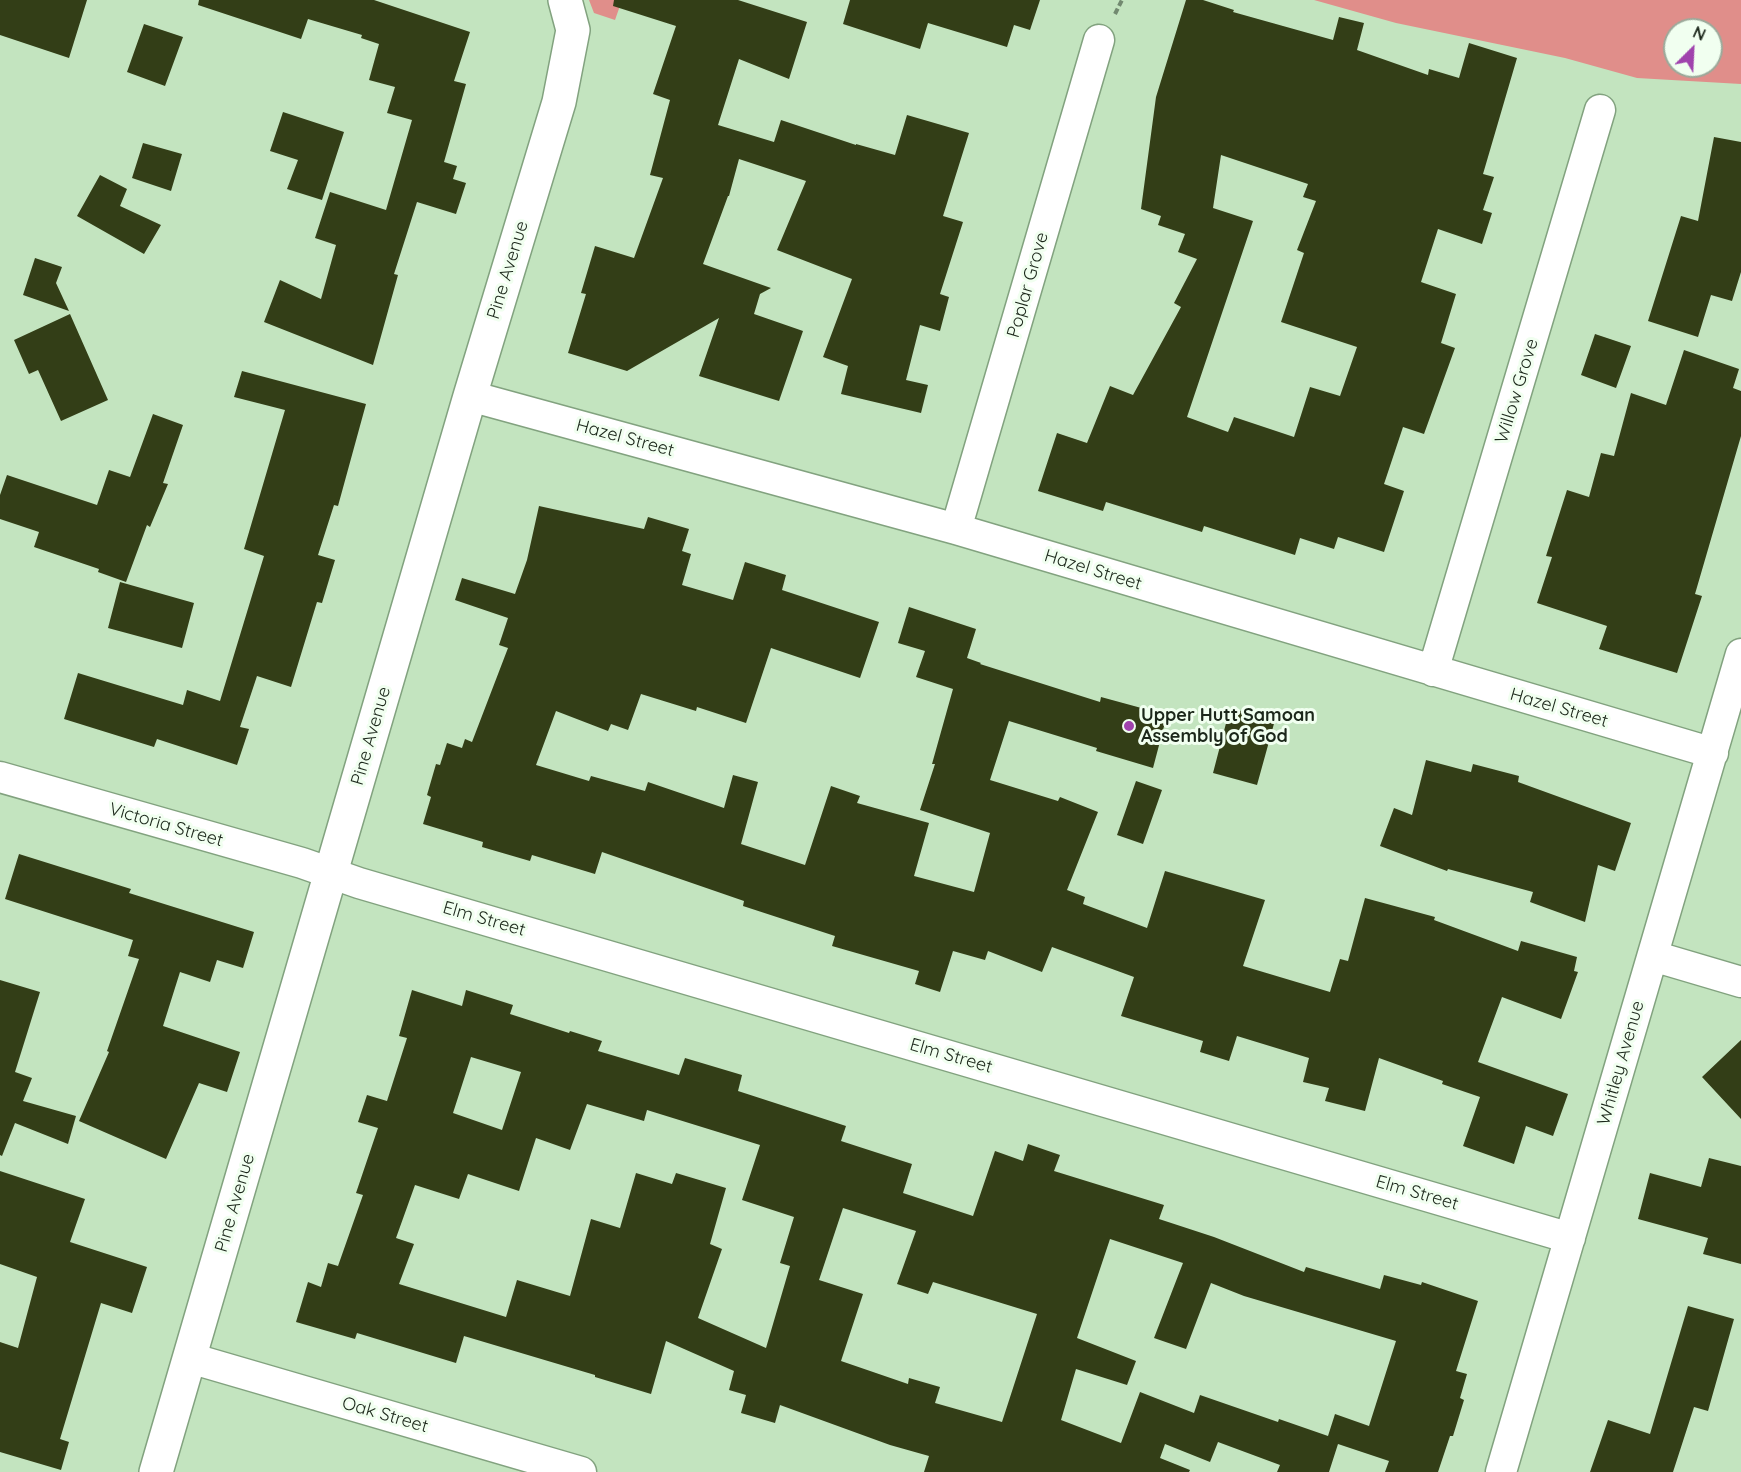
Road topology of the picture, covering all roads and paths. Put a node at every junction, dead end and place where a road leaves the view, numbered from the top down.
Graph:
1 (565, 0) edge
2 (1099, 40) dead end
3 (1600, 110) dead end
4 (470, 396) junction
5 (956, 529) junction
6 (1741, 654) edge
7 (1433, 671) junction
8 (1713, 753) junction
9 (0, 777) edge
10 (332, 873) junction
11 (1653, 956) junction
12 (1741, 982) edge
13 (1570, 1238) junction
14 (190, 1358) junction
15 (156, 1472) edge
16 (581, 1472) edge
17 (1502, 1472) edge

1 - 4 street, Pine Avenue
2 - 5 street, Poplar Grove
3 - 7 street, Willow Grove
4 - 5 street, Hazel Street
4 - 10 street, Pine Avenue
5 - 7 street, Hazel Street
6 - 8 street, Whitley Avenue
7 - 8 street, Hazel Street
8 - 11 street, Whitley Avenue
9 - 10 street, Victoria Street
10 - 13 street, Elm Street
10 - 14 street, Pine Avenue
11 - 12 street
11 - 13 street, Whitley Avenue
13 - 17 street, Whitley Avenue
14 - 15 street, Pine Avenue
14 - 16 street, Oak Street

